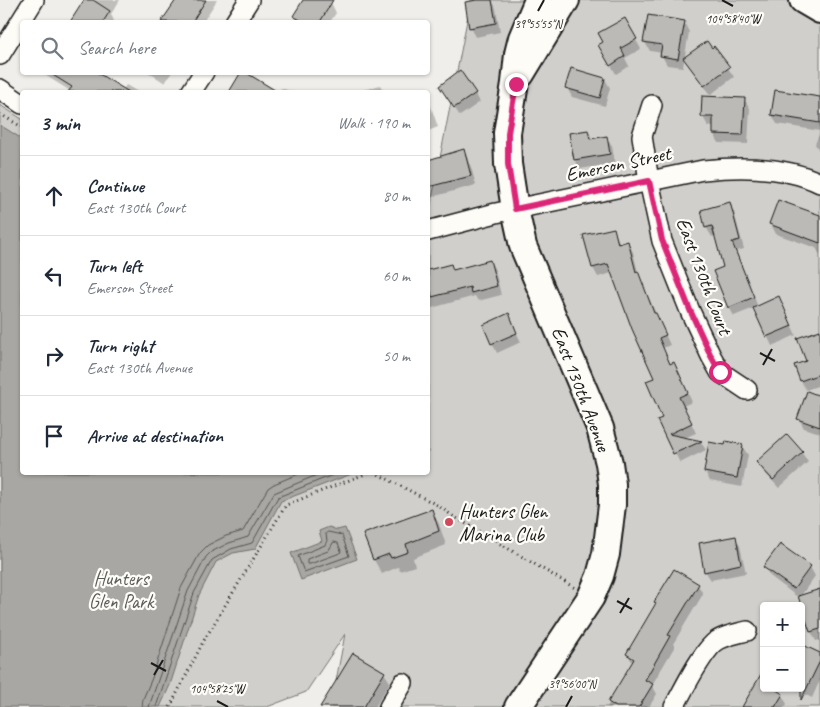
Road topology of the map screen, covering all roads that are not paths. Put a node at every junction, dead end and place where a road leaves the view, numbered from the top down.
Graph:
1 (34, 0) edge
2 (249, 0) edge
3 (538, 0) edge
4 (566, 0) edge
5 (803, 0) edge
6 (820, 10) edge
7 (22, 20) edge
8 (236, 20) edge
9 (20, 23) edge
10 (0, 55) edge
11 (202, 75) edge
12 (516, 84) junction
13 (0, 90) edge
14 (192, 90) edge
15 (20, 103) edge
16 (652, 104) dead end
17 (649, 181) junction
18 (820, 183) edge
19 (515, 209) junction
20 (430, 231) edge
21 (747, 390) dead end
22 (747, 631) dead end
23 (403, 683) dead end
24 (389, 707) edge
25 (518, 707) edge
26 (674, 707) edge

1 - 7 street
2 - 8 street
3 - 12 street, East 130th Avenue
4 - 12 street, East 130th Avenue
5 - 6 street
9 - 10 street
11 - 14 street
12 - 19 street, East 130th Avenue
13 - 15 street
16 - 17 street, East 130th Court
17 - 18 street, Emerson Street
17 - 19 street, Emerson Street
17 - 21 street, East 130th Court
19 - 20 street, Emerson Street
19 - 25 street, East 130th Avenue
22 - 26 street
23 - 24 street

